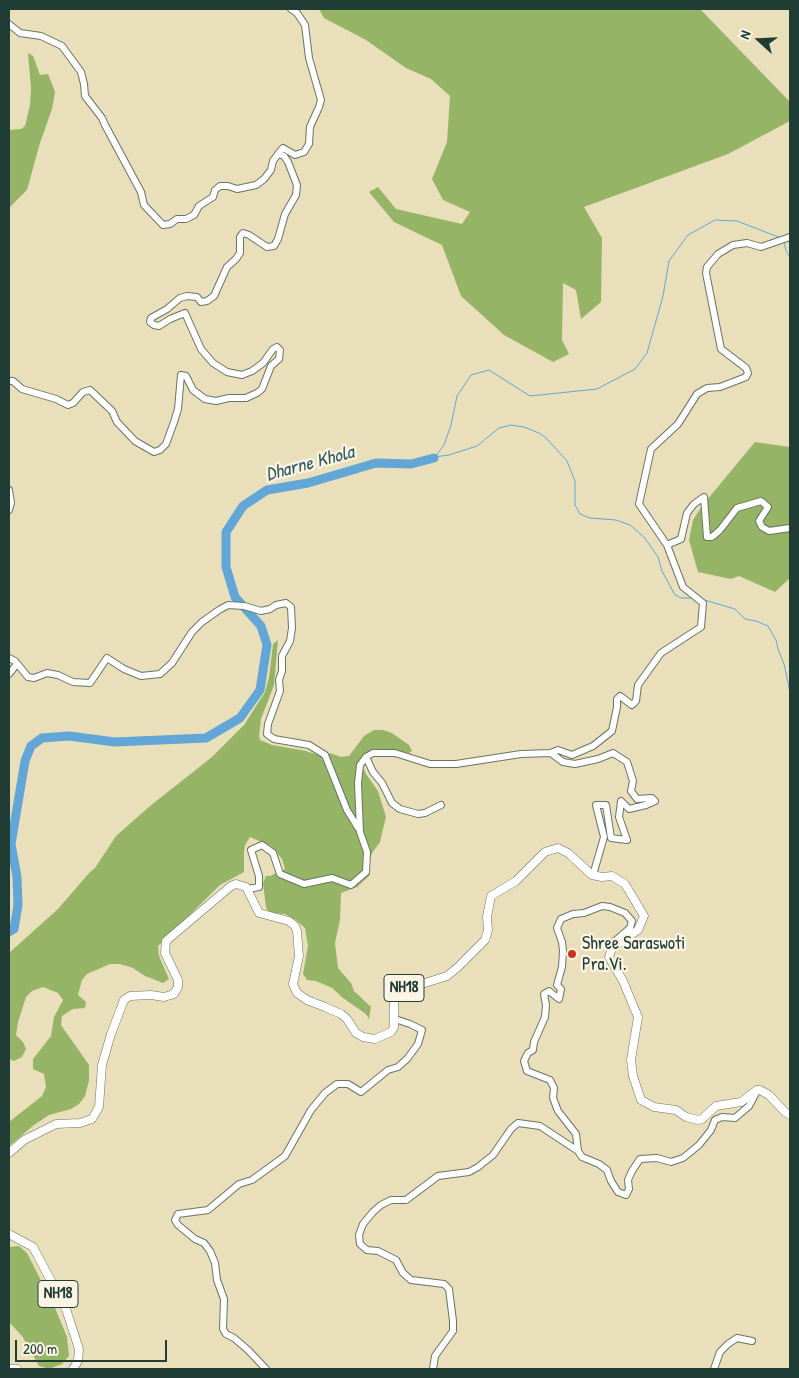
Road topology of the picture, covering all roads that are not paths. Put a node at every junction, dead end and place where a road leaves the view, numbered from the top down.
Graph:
1 (291, 9) edge
2 (9, 24) edge
3 (278, 154) junction
4 (790, 237) edge
5 (9, 380) edge
6 (9, 490) edge
7 (9, 510) edge
8 (790, 528) edge
9 (667, 544) junction
10 (9, 658) edge
11 (17, 664) junction
12 (9, 674) edge
13 (551, 753) junction
14 (366, 757) junction
15 (440, 806) dead end
16 (360, 832) junction
17 (593, 875) junction
18 (248, 889) junction
19 (612, 948) junction
20 (395, 1019) junction
21 (757, 1090) junction
22 (790, 1115) edge
23 (578, 1151) junction
24 (9, 1153) edge
25 (9, 1234) edge
26 (752, 1341) dead end
27 (9, 1369) edge
28 (17, 1369) edge
29 (73, 1369) edge
30 (266, 1369) edge
31 (433, 1369) edge
32 (714, 1369) edge

1 - 3 street
2 - 3 street
3 - 5 street
4 - 9 street
6 - 7 street
8 - 9 street
9 - 13 street
10 - 11 street
11 - 12 street
11 - 16 street
13 - 14 street
13 - 17 street
14 - 15 street
14 - 16 street
16 - 18 street
17 - 19 main road
17 - 20 main road, NH18
18 - 20 main road, NH18
18 - 24 main road
19 - 21 main road
19 - 23 street
20 - 30 street
21 - 22 main road
21 - 23 street
23 - 31 street
25 - 29 main road, NH18
26 - 32 street
27 - 28 main road

